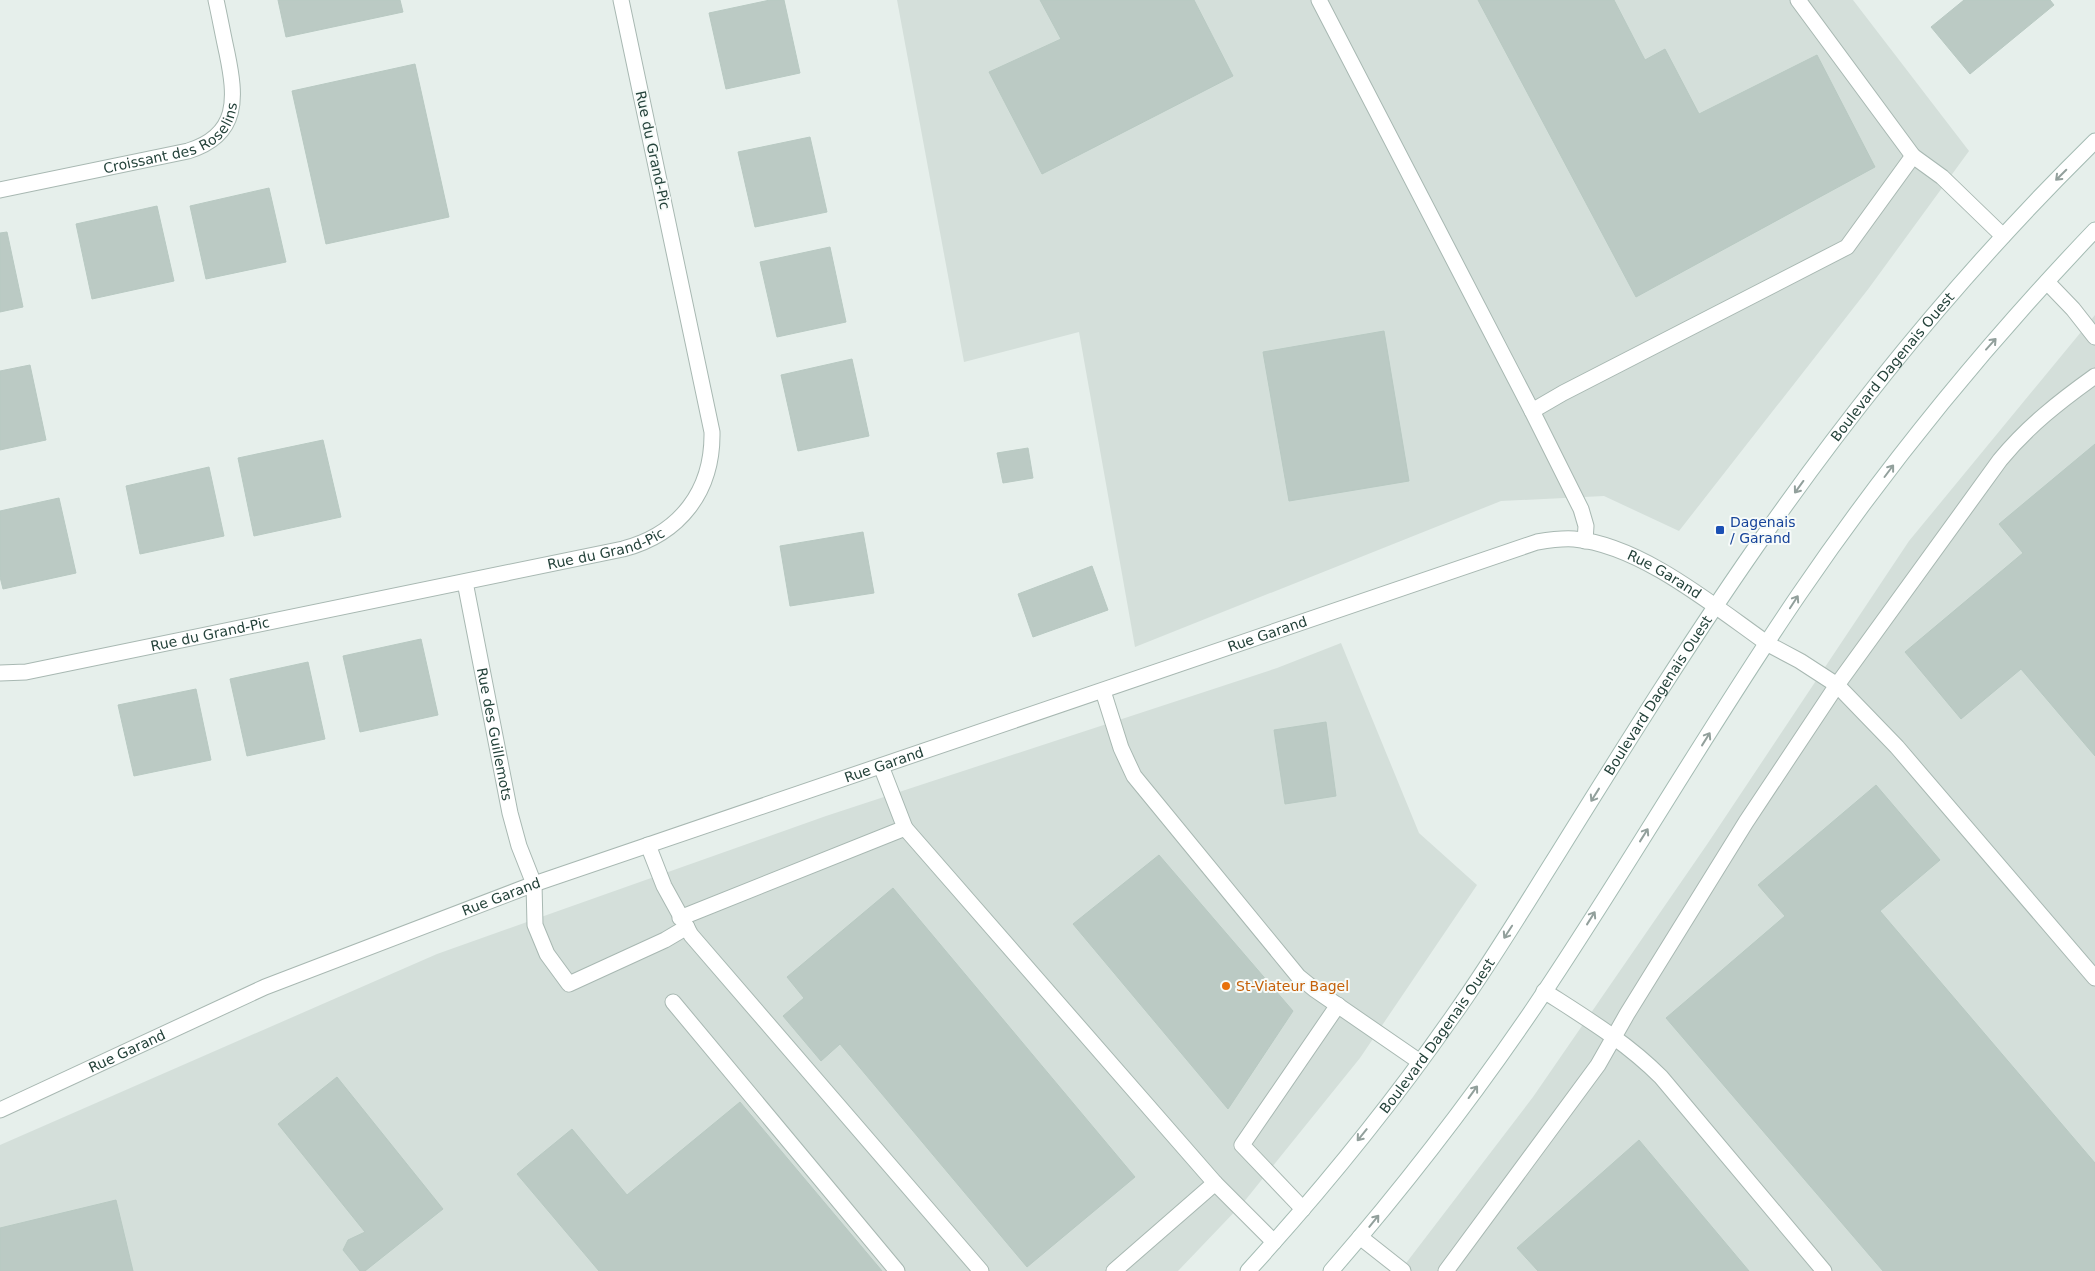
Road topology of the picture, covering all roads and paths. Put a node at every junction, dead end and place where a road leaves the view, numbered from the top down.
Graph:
1 (216, 0) edge
2 (621, 0) edge
3 (1319, 0) edge
4 (1798, 0) edge
5 (2095, 141) edge
6 (1913, 156) junction
7 (0, 190) edge
8 (2095, 230) edge
9 (2003, 236) junction
10 (2047, 282) junction
11 (2095, 337) edge
12 (2095, 376) edge
13 (1532, 411) junction
14 (1585, 541) junction
15 (465, 582) junction
16 (1716, 607) junction
17 (1768, 644) junction
18 (0, 673) edge
19 (1837, 685) junction
20 (1103, 691) junction
21 (881, 766) junction
22 (905, 828) junction
23 (648, 845) junction
24 (534, 884) junction
25 (684, 922) junction
26 (2095, 978) edge
27 (1544, 992) junction
28 (673, 1002) dead end
29 (1338, 1005) junction
30 (1614, 1036) junction
31 (1420, 1062) junction
32 (0, 1110) edge
33 (1215, 1183) junction
34 (1303, 1209) junction
35 (1360, 1237) junction
36 (1274, 1242) junction
37 (897, 1271) edge
38 (981, 1271) edge
39 (1114, 1271) edge
40 (1248, 1271) edge
41 (1330, 1271) edge
42 (1403, 1271) edge
43 (1446, 1271) edge
44 (1824, 1271) edge

1 - 7 street, Croissant des Roselins
2 - 15 street, Rue du Grand-Pic
3 - 13 street
4 - 6 street
5 -> 9 street, Boulevard Dagenais Ouest
6 - 9 street
6 - 13 street
8 - 10 street
9 -> 16 street, Boulevard Dagenais Ouest
10 - 11 street
17 -> 10 street
12 - 19 street
13 - 14 street
14 - 16 street, Rue Garand
14 - 20 street, Rue Garand
15 - 18 street, Rue du Grand-Pic
15 - 24 street, Rue des Guillemots
16 - 17 street, Rue Garand
16 -> 31 street, Boulevard Dagenais Ouest
17 - 19 street, Rue Garand
27 -> 17 street
19 - 26 street, Rue Garand
19 - 30 street
20 - 21 street, Rue Garand
20 - 29 street
21 - 22 street
21 - 23 street, Rue Garand
22 - 25 street
22 - 33 street
23 - 24 street, Rue Garand
23 - 25 street
24 - 25 street
24 - 32 street, Rue Garand
25 - 38 street
27 - 30 street
35 -> 27 street
28 - 37 street
29 - 31 street
29 - 34 street
30 - 43 street
30 - 44 street
31 -> 34 street, Boulevard Dagenais Ouest
33 - 36 street
33 - 39 street
34 - 36 street, Boulevard Dagenais Ouest
35 - 41 street
35 - 42 street
36 - 40 street, Boulevard Dagenais Ouest

